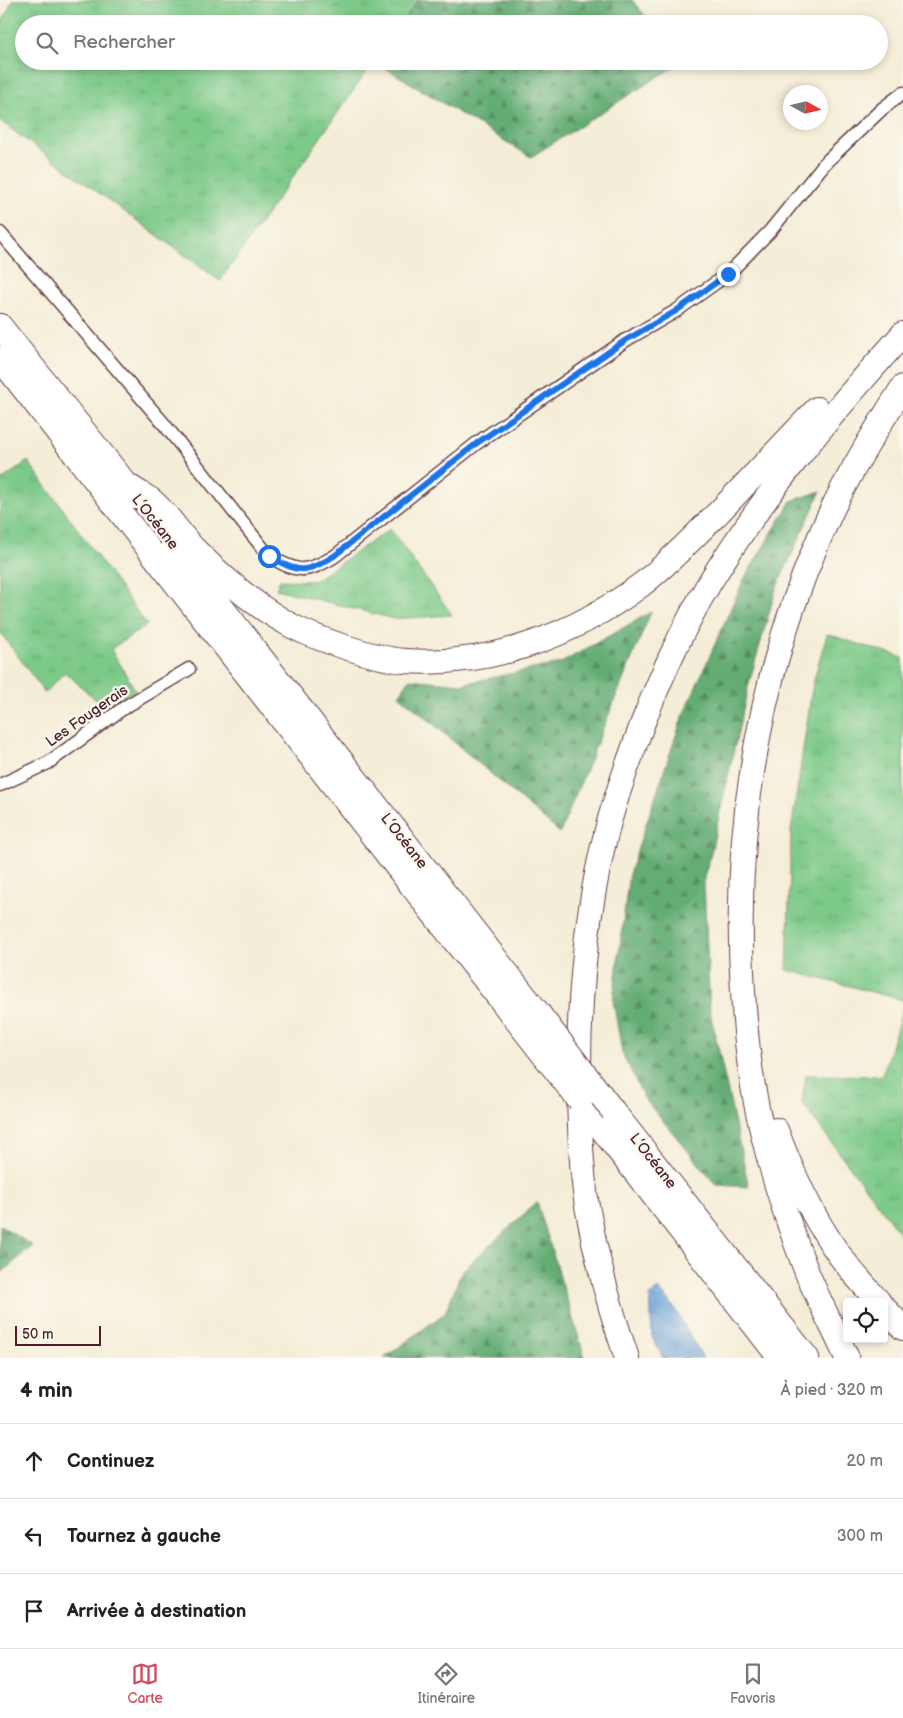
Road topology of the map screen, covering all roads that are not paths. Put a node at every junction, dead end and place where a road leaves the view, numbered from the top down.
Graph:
1 (903, 93) edge
2 (0, 234) edge
3 (903, 319) edge
4 (0, 326) edge
5 (903, 334) edge
6 (0, 358) edge
7 (903, 387) edge
8 (126, 484) junction
9 (189, 669) dead end
10 (0, 785) edge
11 (742, 978) junction
12 (530, 1020) junction
13 (606, 1117) junction
14 (674, 1221) junction
15 (875, 1298) edge
16 (888, 1312) edge
17 (903, 1328) edge
18 (627, 1358) edge
19 (762, 1358) edge
20 (780, 1358) edge
21 (807, 1358) edge
22 (848, 1358) edge

1 - 2 street
3 - 8 highway
4 - 8 highway, L’Océane
5 - 18 highway
6 - 12 highway, L’Océane
7 - 11 highway
8 - 12 highway, L’Océane
9 - 10 street, Les Fougerais
11 - 15 highway
11 - 22 highway
12 - 13 highway, L’Océane, bridge
13 - 14 highway, L’Océane
13 - 21 highway, L’Océane
14 - 19 highway
14 - 20 highway, L’Océane
16 - 17 highway

